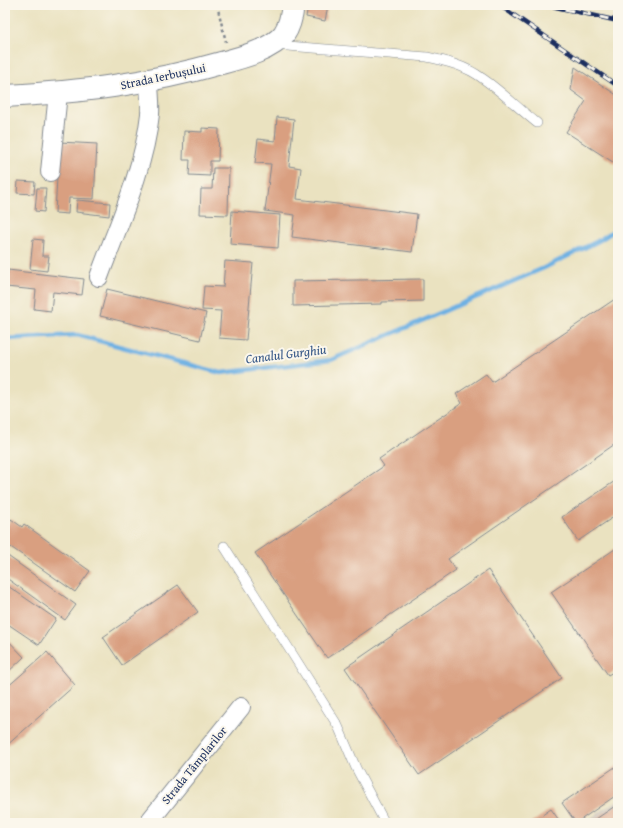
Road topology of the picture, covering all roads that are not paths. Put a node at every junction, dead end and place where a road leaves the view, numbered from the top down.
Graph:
1 (293, 5) edge
2 (272, 44) junction
3 (149, 81) junction
4 (58, 93) junction
5 (5, 96) edge
6 (536, 123) dead end
7 (50, 172) dead end
8 (98, 277) dead end
9 (224, 546) dead end
10 (241, 707) dead end
11 (148, 823) edge
12 (385, 823) edge

1 - 2 main road, Strada Ierbușului
2 - 3 main road, Strada Ierbușului
2 - 6 lane
3 - 4 main road, Strada Ierbușului
3 - 8 street
4 - 5 main road, Strada Ierbușului
4 - 7 street
9 - 12 lane
10 - 11 street, Strada Tâmplarilor

